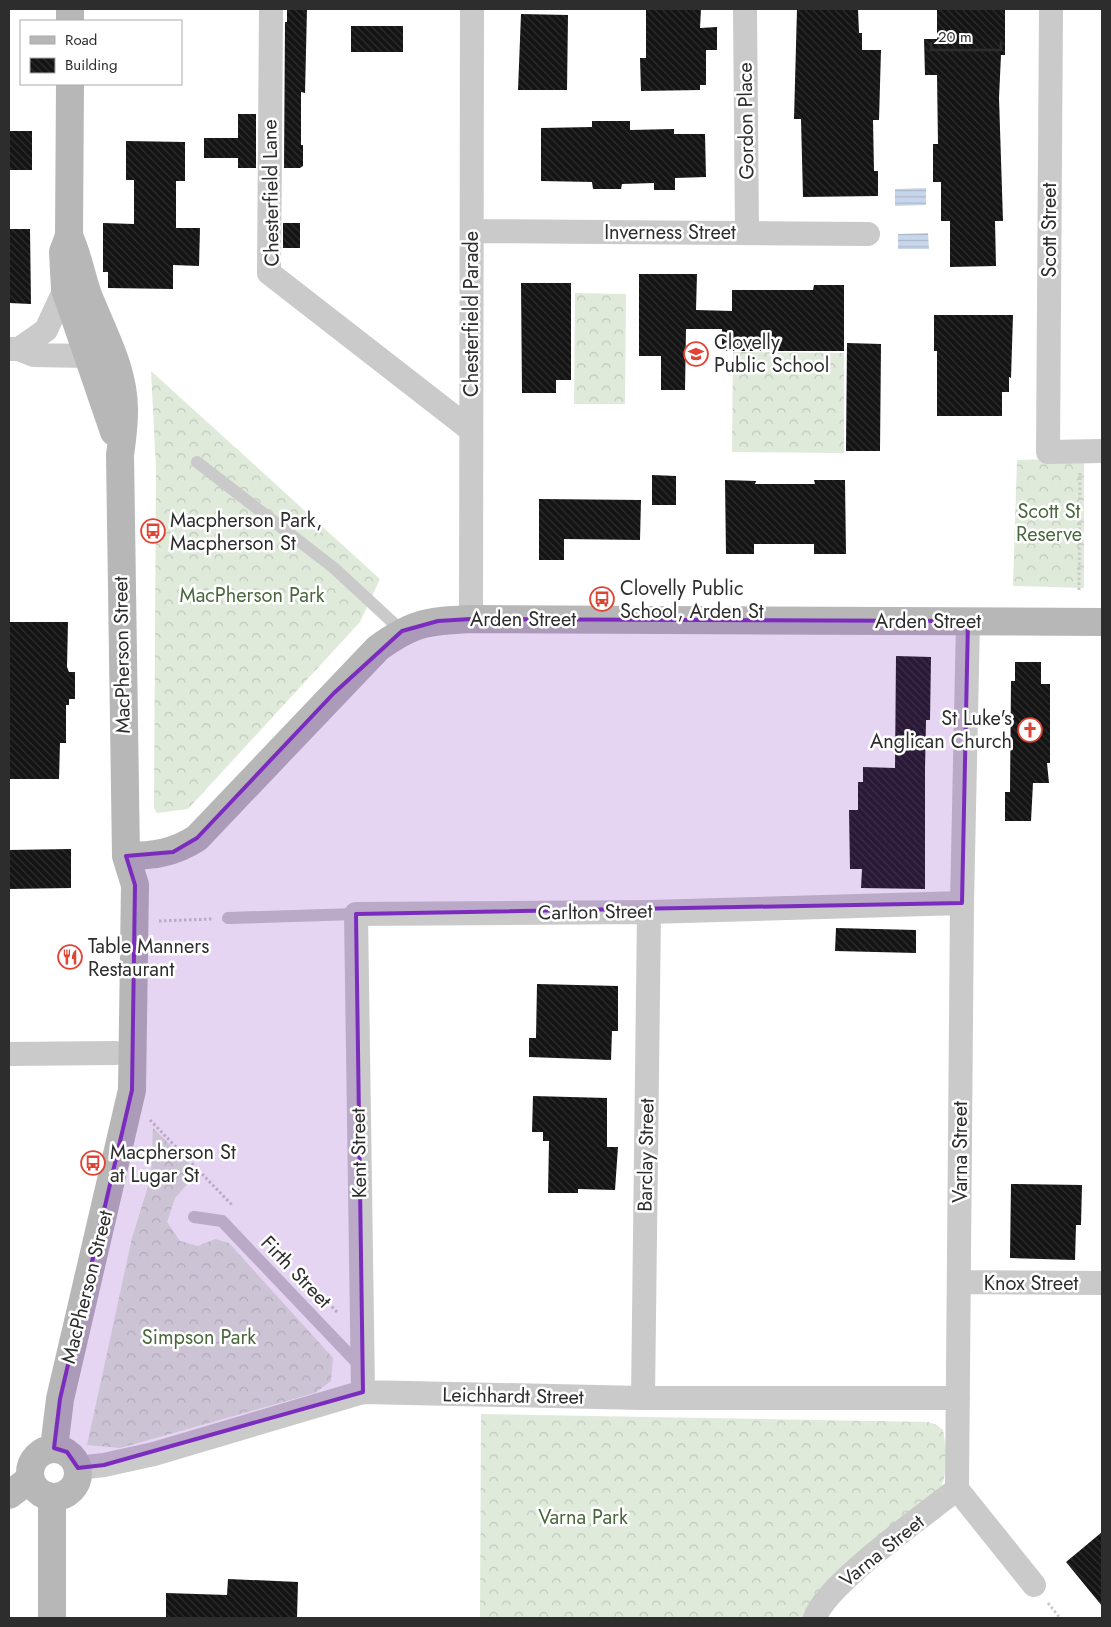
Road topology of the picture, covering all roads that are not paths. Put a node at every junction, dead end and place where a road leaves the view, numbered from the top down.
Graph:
1 (271, 9) edge
2 (472, 9) edge
3 (745, 9) edge
4 (1051, 9) edge
5 (70, 85) edge
6 (472, 231) junction
7 (747, 233) junction
8 (868, 234) dead end
9 (69, 236) junction
10 (65, 289) junction
11 (14, 349) edge
12 (99, 350) junction
13 (471, 430) junction
14 (1092, 451) edge
15 (197, 462) dead end
16 (471, 619) junction
17 (968, 621) junction
18 (1102, 622) edge
19 (402, 631) junction
20 (126, 856) junction
21 (962, 903) junction
22 (649, 912) junction
23 (356, 914) junction
24 (228, 918) road end
25 (9, 1054) edge
26 (115, 1054) junction
27 (122, 1126) junction
28 (194, 1217) dead end
29 (960, 1282) junction
30 (1102, 1283) edge
31 (362, 1368) junction
32 (363, 1392) junction
33 (643, 1398) junction
34 (958, 1398) junction
35 (54, 1448) junction
36 (78, 1468) junction
37 (30, 1479) junction
38 (957, 1489) junction
39 (9, 1495) edge
40 (52, 1497) junction
41 (1034, 1585) dead end
42 (52, 1618) edge
43 (815, 1618) edge

1 - 13 street, Chesterfield Lane
2 - 6 street, Chesterfield Parade
3 - 7 street, Gordon Place
4 - 14 street, Scott Street
5 - 9 main road, MacPherson Street
6 - 7 street, Inverness Street
6 - 13 street, Chesterfield Parade
7 - 8 street, Inverness Street
9 - 10 main road, MacPherson Street
9 - 12 main road, MacPherson Street
10 - 11 street
10 - 12 main road, MacPherson Street
11 - 12 street
12 - 20 main road, MacPherson Street
13 - 16 street, Chesterfield Parade
15 - 19 lane
16 - 17 main road, Arden Street
16 - 19 main road, Arden Street
17 - 18 main road, Arden Street
17 - 21 street, Varna Street
19 - 20 main road, Arden Street
20 - 26 main road, MacPherson Street
20 - 27 main road, MacPherson Street
21 - 22 street, Carlton Street
21 - 29 street, Varna Street
22 - 23 street, Carlton Street
22 - 33 street, Barclay Street
23 - 24 lane, Carlton Street
23 - 31 street, Kent Street
25 - 26 street
26 - 27 main road, MacPherson Street
27 - 35 main road, MacPherson Street
28 - 31 lane, Firth Street
29 - 30 street, Knox Street
29 - 34 street, Varna Street
31 - 32 street, Kent Street
32 - 33 street, Leichhardt Street
32 - 36 street, Leichhardt Street
33 - 34 street, Leichhardt Street
34 - 38 street, Varna Street
35 - 36 main road
35 - 37 main road
36 - 40 main road
37 - 39 main road
37 - 40 main road
38 - 41 street
38 - 43 street, Varna Street
40 - 42 main road

